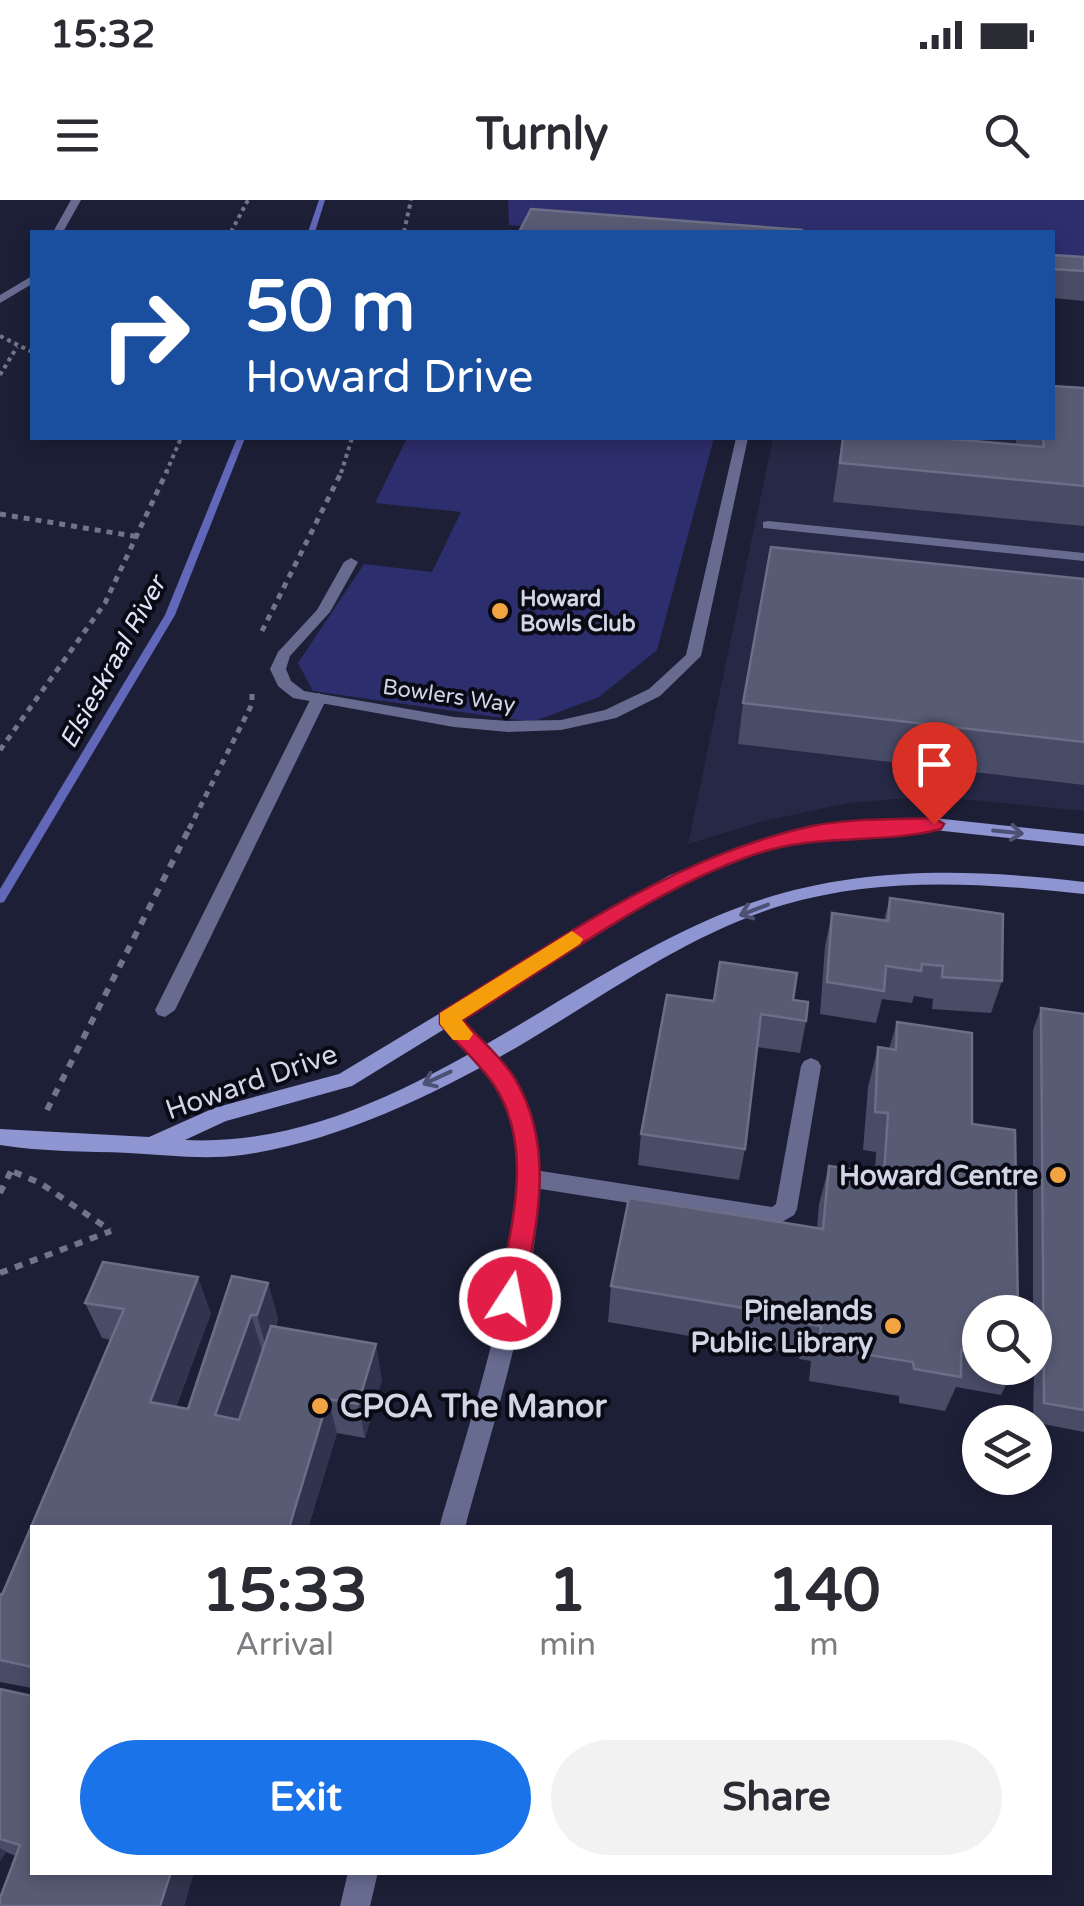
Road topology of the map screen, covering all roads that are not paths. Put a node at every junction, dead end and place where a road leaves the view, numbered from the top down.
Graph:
1 (76, 200) edge
2 (59, 230) edge
3 (30, 281) edge
4 (0, 300) edge
5 (742, 440) edge
6 (768, 525) dead end
7 (1084, 557) edge
8 (351, 562) dead end
9 (318, 698) junction
10 (1084, 840) edge
11 (1084, 888) edge
12 (165, 1010) dead end
13 (448, 1018) junction
14 (482, 1057) junction
15 (811, 1066) dead end
16 (0, 1137) edge
17 (154, 1144) junction
18 (528, 1178) junction
19 (453, 1525) edge
20 (363, 1875) edge
21 (355, 1906) edge

1 - 2 street
3 - 4 street
5 - 9 street, Bowlers Way
6 - 7 street
8 - 9 street, Bowlers Way
9 - 12 street
13 -> 10 street, Howard Drive
11 -> 14 street, Howard Drive
13 - 14 street
13 - 17 street, Howard Drive
14 -> 17 street, Howard Drive
14 - 18 street
15 - 18 street
16 - 17 street, Howard Drive
18 - 19 street
20 - 21 street

